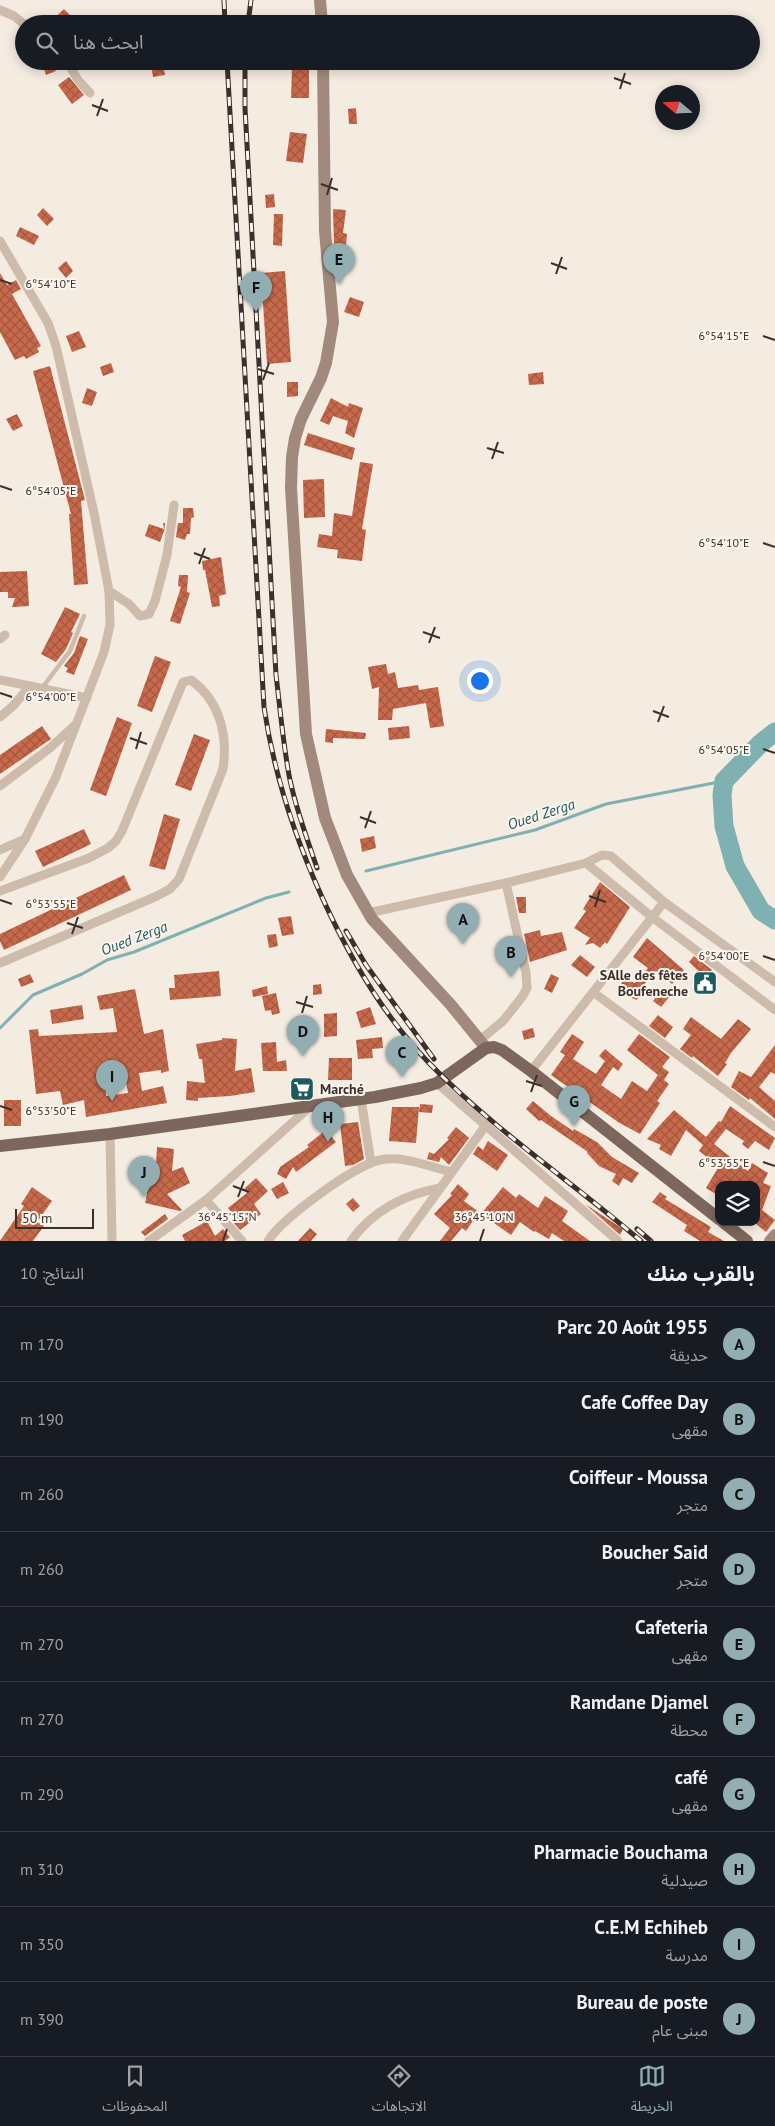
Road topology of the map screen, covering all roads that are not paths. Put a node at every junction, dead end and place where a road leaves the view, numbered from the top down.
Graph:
1 (320, 0) edge
2 (0, 10) edge
3 (321, 15) edge
4 (15, 17) edge
5 (72, 70) edge
6 (323, 70) edge
7 (90, 93) dead end
8 (0, 241) edge
9 (174, 505) dead end
10 (109, 591) junction
11 (84, 616) dead end
12 (0, 680) edge
13 (30, 686) junction
14 (42, 688) junction
15 (87, 698) junction
16 (0, 716) edge
17 (77, 724) junction
18 (0, 786) edge
19 (25, 839) junction
20 (0, 850) edge
21 (586, 863) junction
22 (0, 877) edge
23 (506, 883) junction
24 (0, 890) edge
25 (664, 902) junction
26 (368, 913) junction
27 (652, 917) junction
28 (0, 963) edge
29 (775, 982) edge
30 (593, 992) junction
31 (775, 1010) edge
32 (483, 1044) junction
33 (531, 1071) junction
34 (437, 1083) junction
35 (361, 1098) junction
36 (313, 1104) junction
37 (486, 1125) junction
38 (775, 1127) edge
39 (110, 1134) junction
40 (0, 1146) edge
41 (371, 1163) junction
42 (452, 1172) junction
43 (440, 1188) junction
44 (206, 1200) junction
45 (715, 1216) edge
46 (728, 1226) edge
47 (775, 1235) edge
48 (112, 1241) edge
49 (149, 1241) edge
50 (242, 1241) edge
51 (268, 1241) edge
52 (351, 1241) edge
53 (402, 1241) edge
54 (618, 1241) edge
55 (747, 1241) edge
56 (770, 1241) edge

1 - 3 main road
2 - 4 street
5 - 7 street
6 - 26 main road
8 - 10 street
9 - 10 street
10 - 15 street
11 - 14 lane
12 - 13 street
13 - 14 street
13 - 16 street
14 - 15 street
15 - 17 street
17 - 18 street
17 - 19 street
19 - 20 street
19 - 22 street
21 - 23 street
21 - 25 street
21 - 27 street
23 - 26 street
23 - 32 street
24 - 28 street
25 - 27 street
25 - 29 street
26 - 32 main road
27 - 30 street
27 - 31 street
30 - 33 street
30 - 38 street
32 - 33 main road
32 - 34 main road
33 - 45 main road
34 - 35 main road
34 - 37 street
35 - 36 main road
35 - 41 street
36 - 39 main road
36 - 44 street
37 - 42 street
37 - 54 street
39 - 40 main road
39 - 48 street
41 - 42 street
41 - 51 street
42 - 43 street
43 - 52 street
43 - 53 street
44 - 49 street
44 - 50 street
46 - 55 main road
47 - 56 main road

